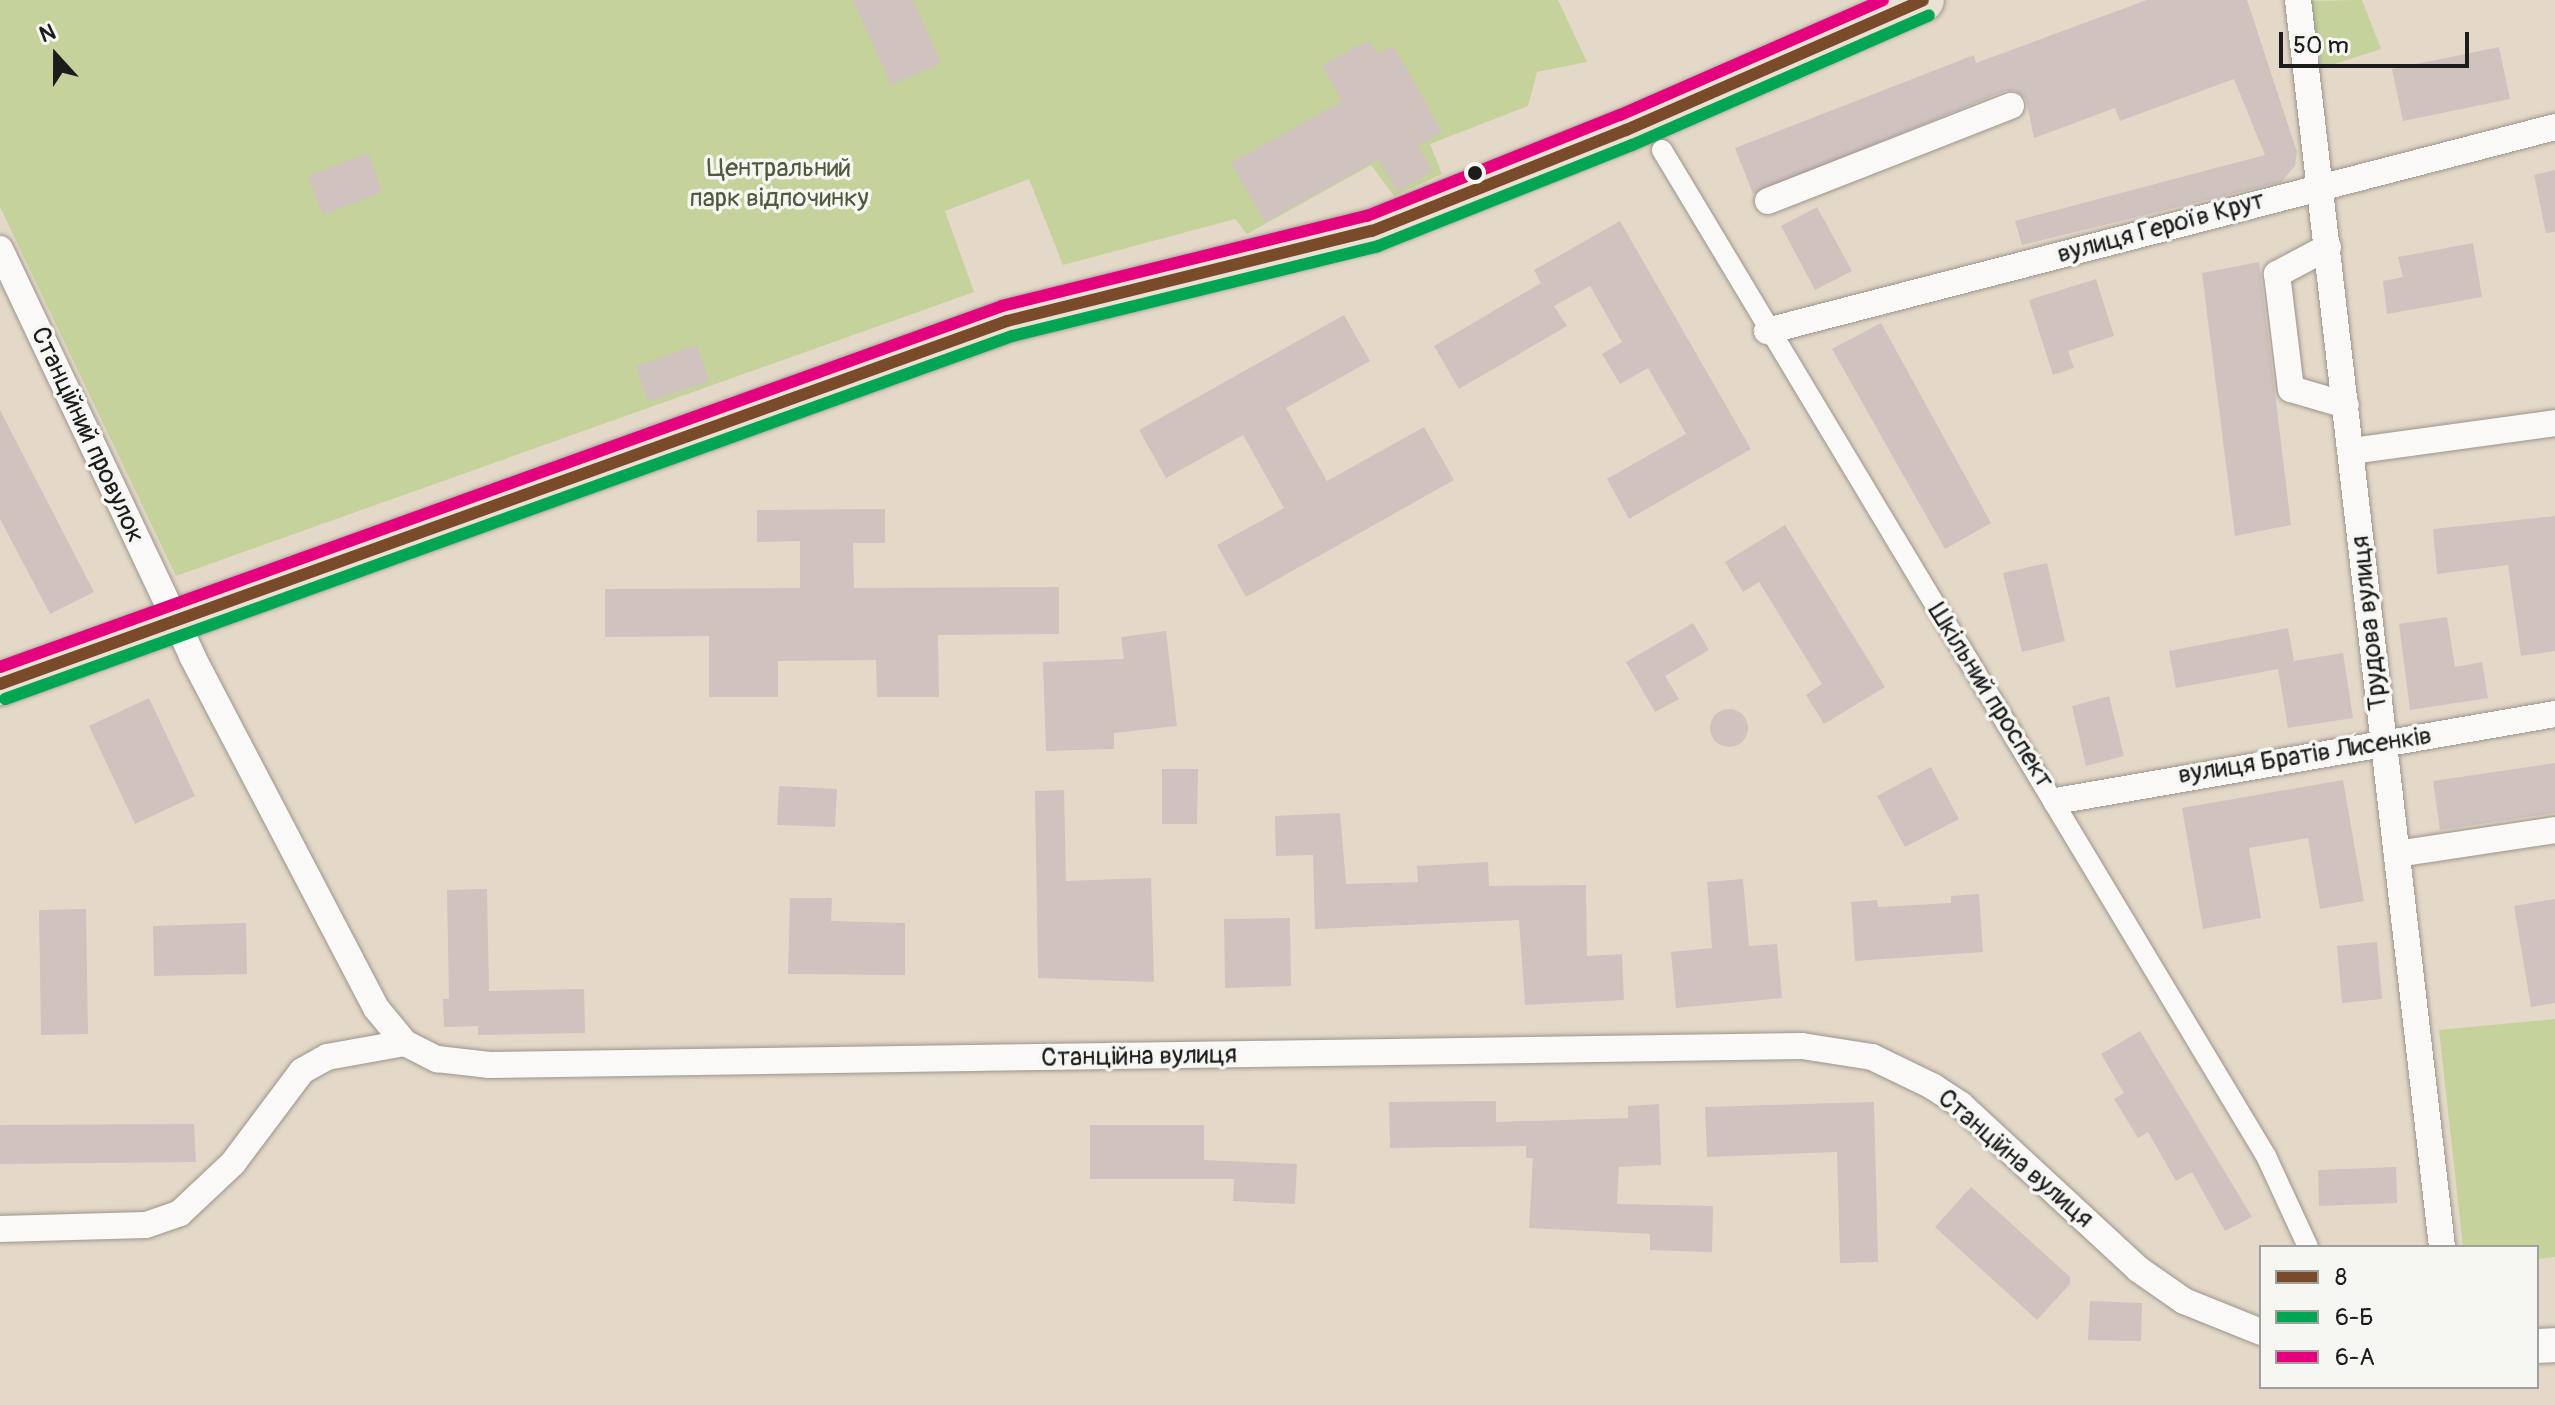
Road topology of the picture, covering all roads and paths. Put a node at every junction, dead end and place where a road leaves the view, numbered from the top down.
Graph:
1 (1923, 0) edge
2 (2298, 0) edge
3 (2011, 106) dead end
4 (2555, 127) edge
5 (1662, 150) dead end
6 (2321, 186) junction
7 (1768, 201) dead end
8 (2328, 247) junction
9 (0, 249) edge
10 (1767, 331) junction
11 (2346, 405) junction
12 (2555, 423) edge
13 (2351, 451) junction
14 (174, 620) junction
15 (0, 684) edge
16 (2555, 714) edge
17 (2384, 743) junction
18 (2056, 801) junction
19 (2555, 830) edge
20 (2397, 854) junction
21 (405, 1043) junction
22 (0, 1229) edge
23 (2307, 1245) edge
24 (2442, 1245) edge
25 (2259, 1331) edge

1 - 14 main road
2 - 6 street, Трудова вулиця
3 - 7 street
4 - 6 street, вулиця Героїв Крут
5 - 10 street, Шкільний проспект
6 - 8 street, Трудова вулиця
6 - 10 street, вулиця Героїв Крут
8 - 11 street, Трудова вулиця
8 - 11 street
9 - 14 street, Станційний провулок
10 - 18 street, Шкільний проспект
11 - 13 street, Трудова вулиця
12 - 13 street
13 - 17 street, Трудова вулиця
14 - 15 main road
14 - 21 street, Станційний провулок
16 - 17 street, вулиця Братів Лисенків
17 - 18 street, вулиця Братів Лисенків
17 - 20 street, Трудова вулиця
18 - 23 street, Шкільний проспект
19 - 20 street
20 - 24 street, Трудова вулиця
21 - 22 street
21 - 25 street, Станційна вулиця

